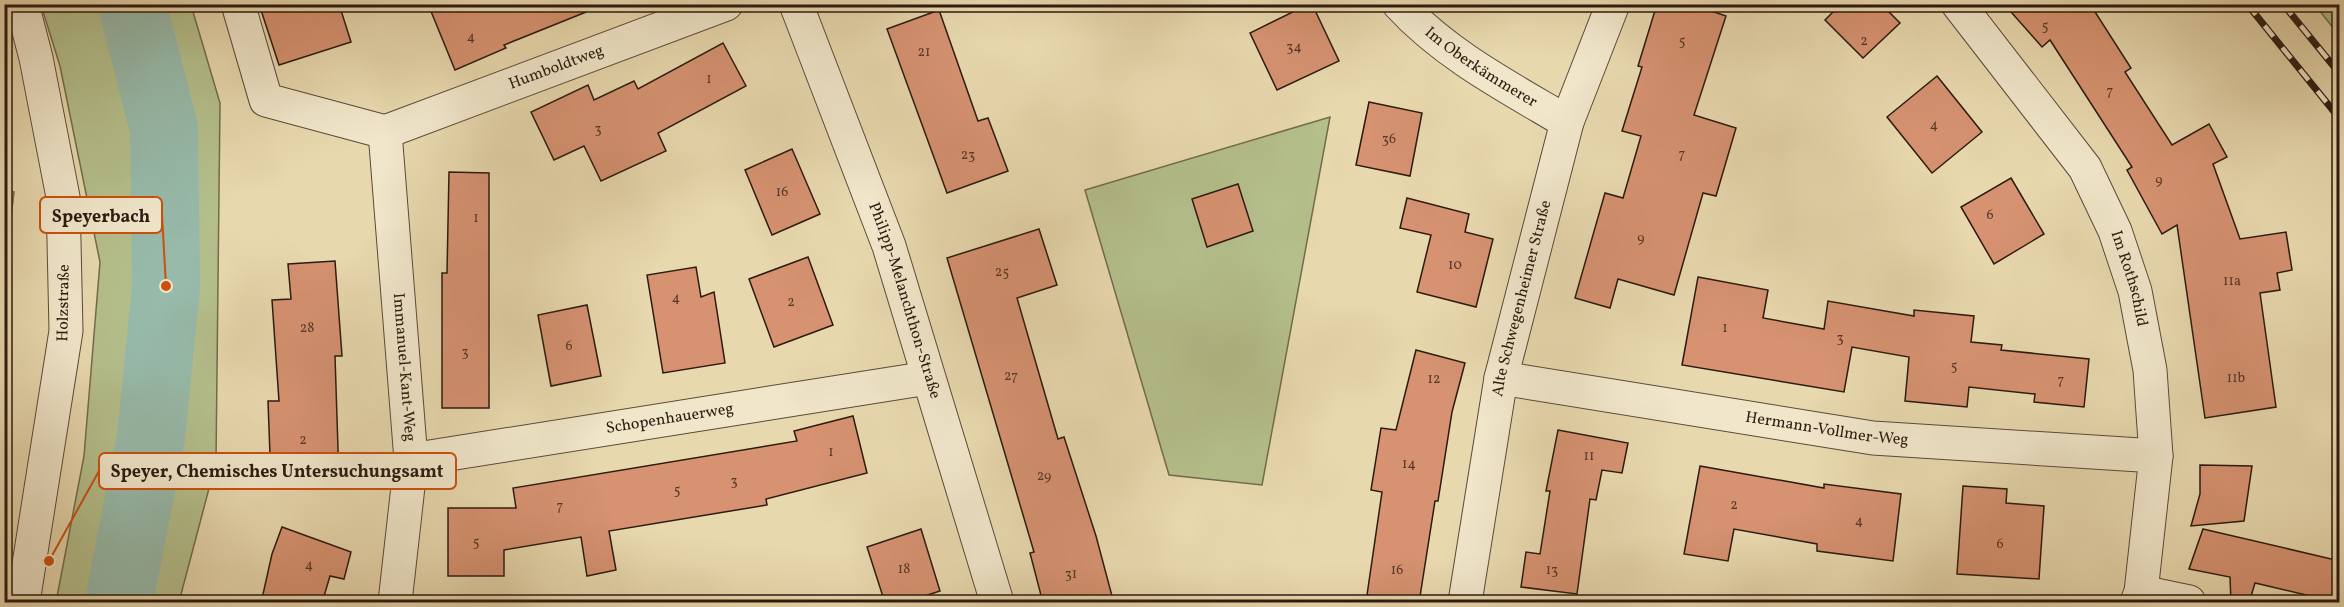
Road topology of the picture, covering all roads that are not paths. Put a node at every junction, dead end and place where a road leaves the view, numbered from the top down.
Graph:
1 (21, 4) edge
2 (238, 4) edge
3 (726, 4) edge
4 (796, 4) edge
5 (1399, 4) edge
6 (1612, 4) edge
7 (1958, 4) edge
8 (1567, 122) junction
9 (385, 132) junction
10 (928, 378) junction
11 (1501, 378) junction
12 (2156, 456) junction
13 (411, 460) junction
14 (18, 589) edge
15 (2139, 597) edge
16 (395, 603) edge
17 (997, 603) edge
18 (1465, 603) edge
19 (2189, 603) edge

1 - 14 street, Holzstraße
2 - 9 street
3 - 9 street, Humboldtweg
4 - 10 street, Philipp-Melanchthon-Straße
5 - 8 street, Im Oberkämmerer
6 - 8 street, Alte Schwegenheimer Straße
7 - 12 street, Im Rothschild
8 - 11 street, Alte Schwegenheimer Straße
9 - 13 street, Immanuel-Kant-Weg
10 - 13 street, Schopenhauerweg
10 - 17 street, Philipp-Melanchthon-Straße
11 - 12 street, Hermann-Vollmer-Weg
11 - 18 street, Alte Schwegenheimer Straße
12 - 15 street, Im Rothschild
13 - 16 street, Immanuel-Kant-Weg
15 - 19 street

